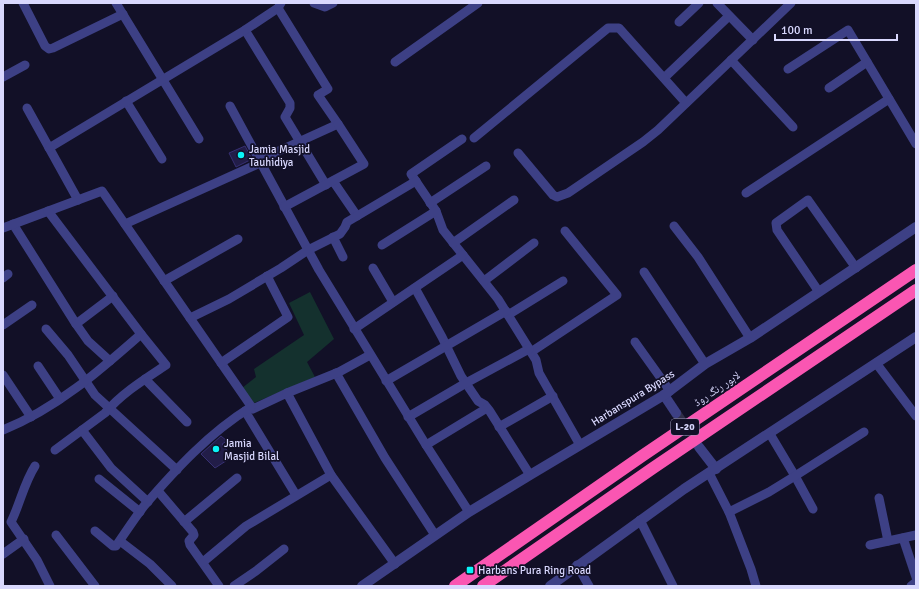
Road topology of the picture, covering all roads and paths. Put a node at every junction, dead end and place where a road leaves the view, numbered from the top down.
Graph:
1 (23, 3) edge
2 (116, 3) edge
3 (314, 3) edge
4 (333, 3) edge
5 (478, 3) edge
6 (699, 3) edge
7 (717, 3) edge
8 (791, 3) edge
9 (280, 6) edge
10 (122, 14) junction
11 (729, 16) junction
12 (679, 22) dead end
13 (245, 30) junction
14 (753, 40) junction
15 (731, 60) junction
16 (395, 62) dead end
17 (867, 62) junction
18 (25, 65) dead end
19 (788, 70) dead end
20 (3, 77) edge
21 (664, 78) junction
22 (162, 80) junction
23 (829, 88) dead end
24 (889, 99) junction
25 (126, 101) junction
26 (686, 103) junction
27 (230, 106) dead end
28 (27, 108) dead end
29 (338, 124) junction
30 (793, 127) dead end
31 (474, 138) dead end
32 (199, 139) dead end
33 (462, 139) dead end
34 (300, 142) junction
35 (916, 144) edge
36 (49, 148) junction
37 (518, 153) dead end
38 (162, 159) dead end
39 (260, 161) junction
40 (486, 166) dead end
41 (416, 181) junction
42 (329, 183) junction
43 (746, 193) dead end
44 (78, 200) junction
45 (514, 200) dead end
46 (430, 203) junction
47 (284, 207) junction
48 (48, 211) junction
49 (436, 211) junction
50 (357, 216) junction
51 (13, 224) junction
52 (125, 224) junction
53 (674, 226) dead end
54 (916, 227) edge
55 (3, 228) edge
56 (565, 231) dead end
57 (333, 237) junction
58 (238, 239) dead end
59 (453, 243) junction
60 (534, 243) dead end
61 (382, 245) dead end
62 (308, 250) junction
63 (463, 255) junction
64 (343, 257) dead end
65 (373, 268) dead end
66 (856, 268) junction
67 (916, 270) edge
68 (644, 272) dead end
69 (267, 276) junction
70 (164, 281) junction
71 (484, 281) junction
72 (563, 281) dead end
73 (415, 288) junction
74 (916, 290) edge
75 (820, 292) junction
76 (113, 296) junction
77 (393, 302) junction
78 (32, 305) dead end
79 (507, 313) junction
80 (190, 318) junction
81 (4, 322) edge
82 (76, 324) junction
83 (46, 329) dead end
84 (354, 329) junction
85 (141, 334) junction
86 (916, 337) edge
87 (750, 338) junction
88 (635, 342) dead end
89 (446, 346) junction
90 (530, 351) junction
91 (370, 355) junction
92 (110, 361) junction
93 (221, 363) junction
94 (876, 363) junction
95 (705, 364) junction
96 (38, 366) dead end
97 (336, 373) junction
98 (3, 375) edge
99 (145, 379) junction
100 (86, 381) junction
101 (386, 381) junction
102 (466, 383) junction
103 (287, 393) junction
104 (667, 393) junction
105 (553, 396) junction
106 (60, 399) junction
107 (109, 408) junction
108 (487, 408) junction
109 (248, 409) junction
110 (676, 413) tunnel mouth
111 (916, 416) edge
112 (31, 417) junction
113 (408, 417) junction
114 (187, 422) dead end
115 (499, 427) junction
116 (3, 430) edge
117 (82, 430) junction
118 (864, 432) dead end
119 (770, 434) junction
120 (580, 445) junction
121 (426, 446) junction
122 (699, 447) tunnel mouth
123 (55, 450) dead end
124 (35, 466) dead end
125 (177, 470) junction
126 (712, 471) junction
127 (530, 475) junction
128 (331, 476) junction
129 (795, 476) junction
130 (99, 478) dead end
131 (237, 478) dead end
132 (158, 491) junction
133 (296, 495) junction
134 (879, 498) dead end
135 (148, 502) junction
136 (813, 509) dead end
137 (140, 512) junction
138 (469, 512) junction
139 (729, 512) junction
140 (640, 520) junction
141 (184, 522) junction
142 (95, 531) dead end
143 (435, 535) junction
144 (916, 535) edge
145 (56, 536) dead end
146 (903, 538) junction
147 (24, 539) junction
148 (120, 541) junction
149 (888, 541) junction
150 (870, 545) dead end
151 (284, 549) dead end
152 (3, 554) edge
153 (202, 562) junction
154 (395, 564) junction
155 (577, 566) junction
156 (474, 573) junction
157 (916, 577) edge
158 (916, 582) edge
159 (49, 584) edge
160 (39, 586) edge
161 (95, 586) edge
162 (172, 586) edge
163 (219, 586) edge
164 (234, 586) edge
165 (362, 586) edge
166 (451, 586) edge
167 (454, 586) edge
168 (484, 586) edge
169 (550, 586) edge
170 (589, 586) edge
171 (673, 586) edge
172 (756, 586) edge
173 (911, 586) edge

1 - 10 street
2 - 10 street
3 - 4 street
5 - 16 street
6 - 12 street
7 - 11 street
8 - 14 street
9 - 13 street
9 - 29 street
10 - 22 street
11 - 14 street
11 - 21 street
13 - 22 street
13 - 34 street
14 - 15 street
15 - 26 street
15 - 30 street
17 - 19 street
17 - 23 street
17 - 24 street
18 - 20 street
21 - 26 street
21 - 31 street
22 - 25 street
22 - 32 street
24 - 35 street
24 - 43 street
25 - 36 street
25 - 38 street
26 - 37 street
27 - 39 street
28 - 36 street
29 - 34 street
29 - 42 street
33 - 41 street
34 - 39 street
34 - 42 street
36 - 44 street
39 - 47 street
39 - 52 street
40 - 46 street
41 - 46 street
41 - 50 street
42 - 47 street
42 - 50 street
44 - 48 street
44 - 52 street
45 - 59 street
46 - 49 street
47 - 62 street
48 - 51 street
48 - 76 street
49 - 59 street
49 - 61 street
50 - 57 street
51 - 55 street
51 - 82 street
52 - 70 street
53 - 87 street
54 - 66 street, Harbanspura Bypass
56 - 90 street
57 - 62 street
57 - 64 street
58 - 70 street
59 - 63 street
60 - 71 street
62 - 69 street
62 - 84 street
63 - 71 street
63 - 73 street
65 - 77 street
66 - 75 street, Harbanspura Bypass
66 - 75 street
67 - 156 highway, لاہور رنگ روڈ / L-20
68 - 95 street
69 - 80 street
69 - 93 street
70 - 80 street
71 - 79 street
72 - 79 street
73 - 77 street
73 - 89 street
74 - 168 highway, L-20
75 - 87 street, Harbanspura Bypass
76 - 82 street
76 - 85 street
77 - 84 street
78 - 81 street
79 - 89 street
79 - 90 street
80 - 93 street
82 - 92 street
83 - 100 street
84 - 91 street
85 - 92 street
85 - 99 street
86 - 94 street
87 - 95 street, Harbanspura Bypass
88 - 104 street
89 - 101 street
89 - 102 street
90 - 102 street
90 - 105 street
91 - 97 street
91 - 101 street
92 - 100 street
93 - 109 street
94 - 111 street
94 - 119 street
95 - 104 street, Harbanspura Bypass
96 - 106 street
97 - 103 street
97 - 143 street
98 - 112 street
99 - 107 street
99 - 114 street
100 - 106 street
100 - 107 street
101 - 113 street
102 - 108 street
102 - 113 street
103 - 109 street
103 - 128 street
104 - 110 street
104 - 120 street, Harbanspura Bypass
105 - 115 street
105 - 120 street
106 - 112 street
107 - 117 street
107 - 125 street
108 - 115 street
108 - 121 street
109 - 125 street
109 - 133 street
112 - 116 street
113 - 121 street
115 - 127 street
117 - 123 street
117 - 135 street
118 - 129 street
119 - 126 street
119 - 129 street
120 - 127 street, Harbanspura Bypass
121 - 138 street
122 - 126 street
124 - 147 street
125 - 132 street
126 - 139 street
126 - 140 street
127 - 138 street, Harbanspura Bypass
128 - 133 street
128 - 154 street
129 - 136 street
129 - 139 street
130 - 137 street
131 - 141 street
132 - 135 street
132 - 141 street
133 - 153 street
134 - 149 street
135 - 137 street
137 - 148 street
138 - 143 street, Harbanspura Bypass
139 - 172 street
140 - 155 street
140 - 171 street
141 - 153 street
142 - 148 street
143 - 154 street, Harbanspura Bypass
144 - 146 street
145 - 161 street
146 - 149 street
146 - 157 street
147 - 152 street
147 - 159 street
148 - 162 street
149 - 150 street
151 - 164 street
153 - 163 street
154 - 165 street, Harbanspura Bypass
155 - 169 street
155 - 170 street
156 - 166 highway
156 - 167 highway, لاہور رنگ روڈ / L-20
158 - 173 street
159 - 160 street

